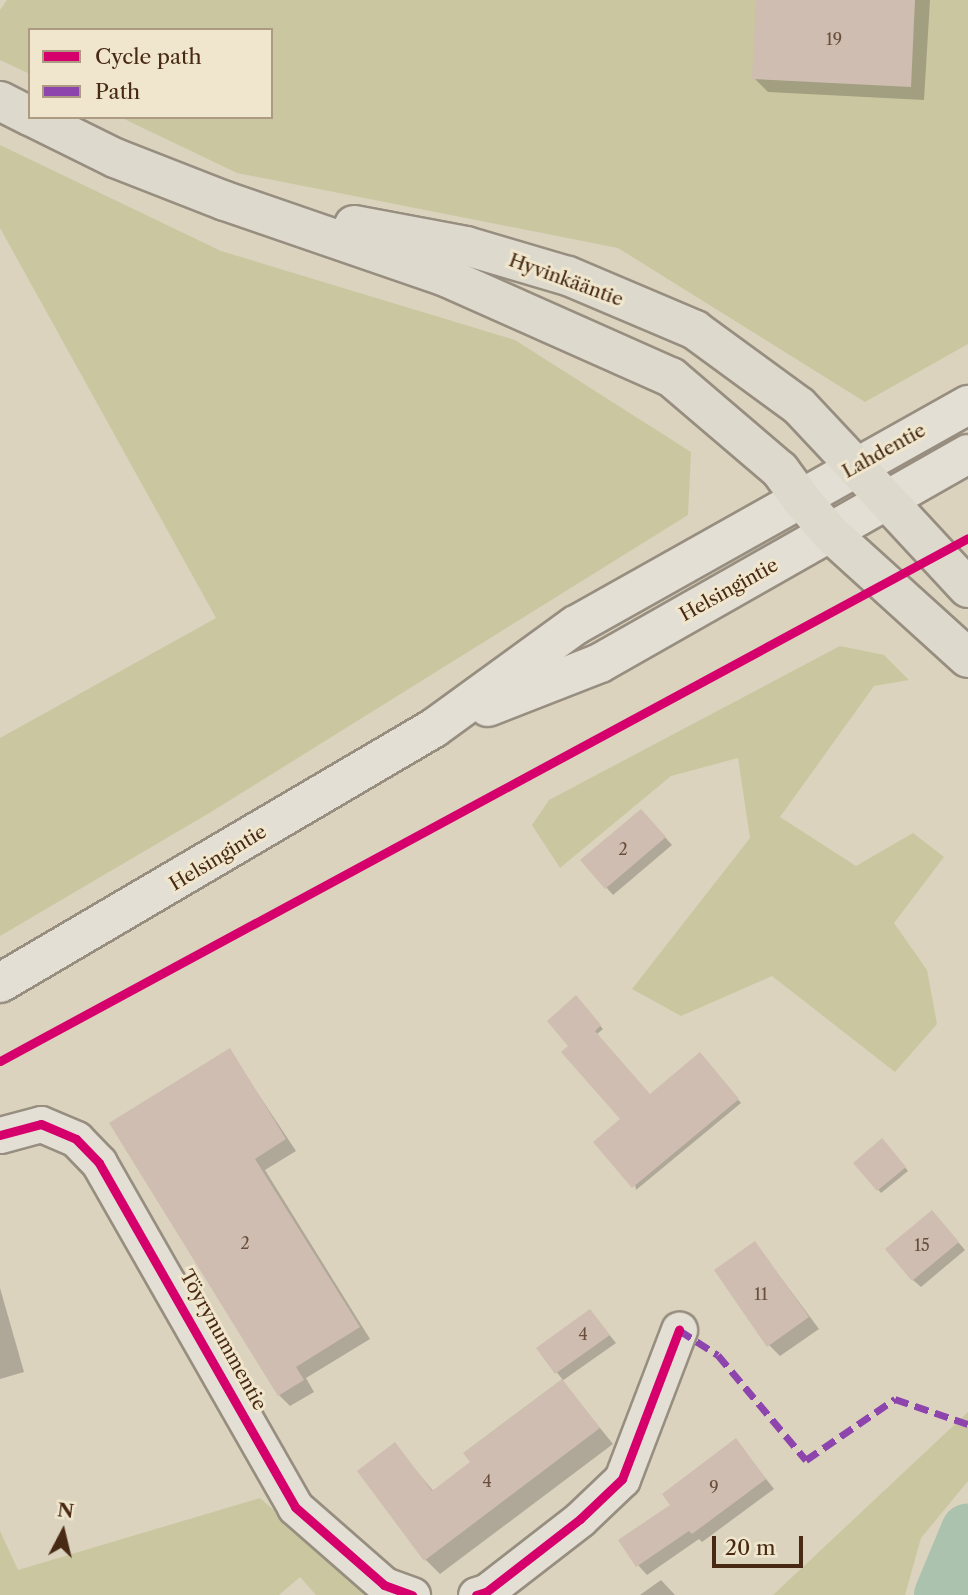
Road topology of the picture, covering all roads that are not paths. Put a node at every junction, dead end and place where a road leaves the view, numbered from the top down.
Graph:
1 (0, 102) edge
2 (28, 116) edge
3 (35, 119) edge
4 (225, 201) junction
5 (968, 405) edge
6 (968, 454) edge
7 (856, 467) junction
8 (800, 498) junction
9 (883, 500) junction
10 (830, 533) junction
11 (968, 588) edge
12 (968, 658) edge
13 (434, 728) junction
14 (0, 983) edge
15 (0, 1135) edge
16 (679, 1330) dead end
17 (412, 1595) edge
18 (476, 1595) edge

1 - 2 main road, Hyvinkääntie
3 - 4 main road, Hyvinkääntie
4 - 7 main road, Hyvinkääntie
4 - 8 main road, Hyvinkääntie
5 - 7 main road, Lahdentie
6 - 9 main road
7 - 8 main road, Lahdentie
7 - 9 main road, Hyvinkääntie
8 - 10 main road, Hyvinkääntie
8 - 13 main road, Helsingintie
9 - 10 main road
9 - 11 main road, Hyvinkääntie
10 - 12 main road, Hyvinkääntie
10 - 13 main road, Helsingintie
13 - 14 main road, Helsingintie
15 - 17 street, Töyrynummentie
16 - 18 street

